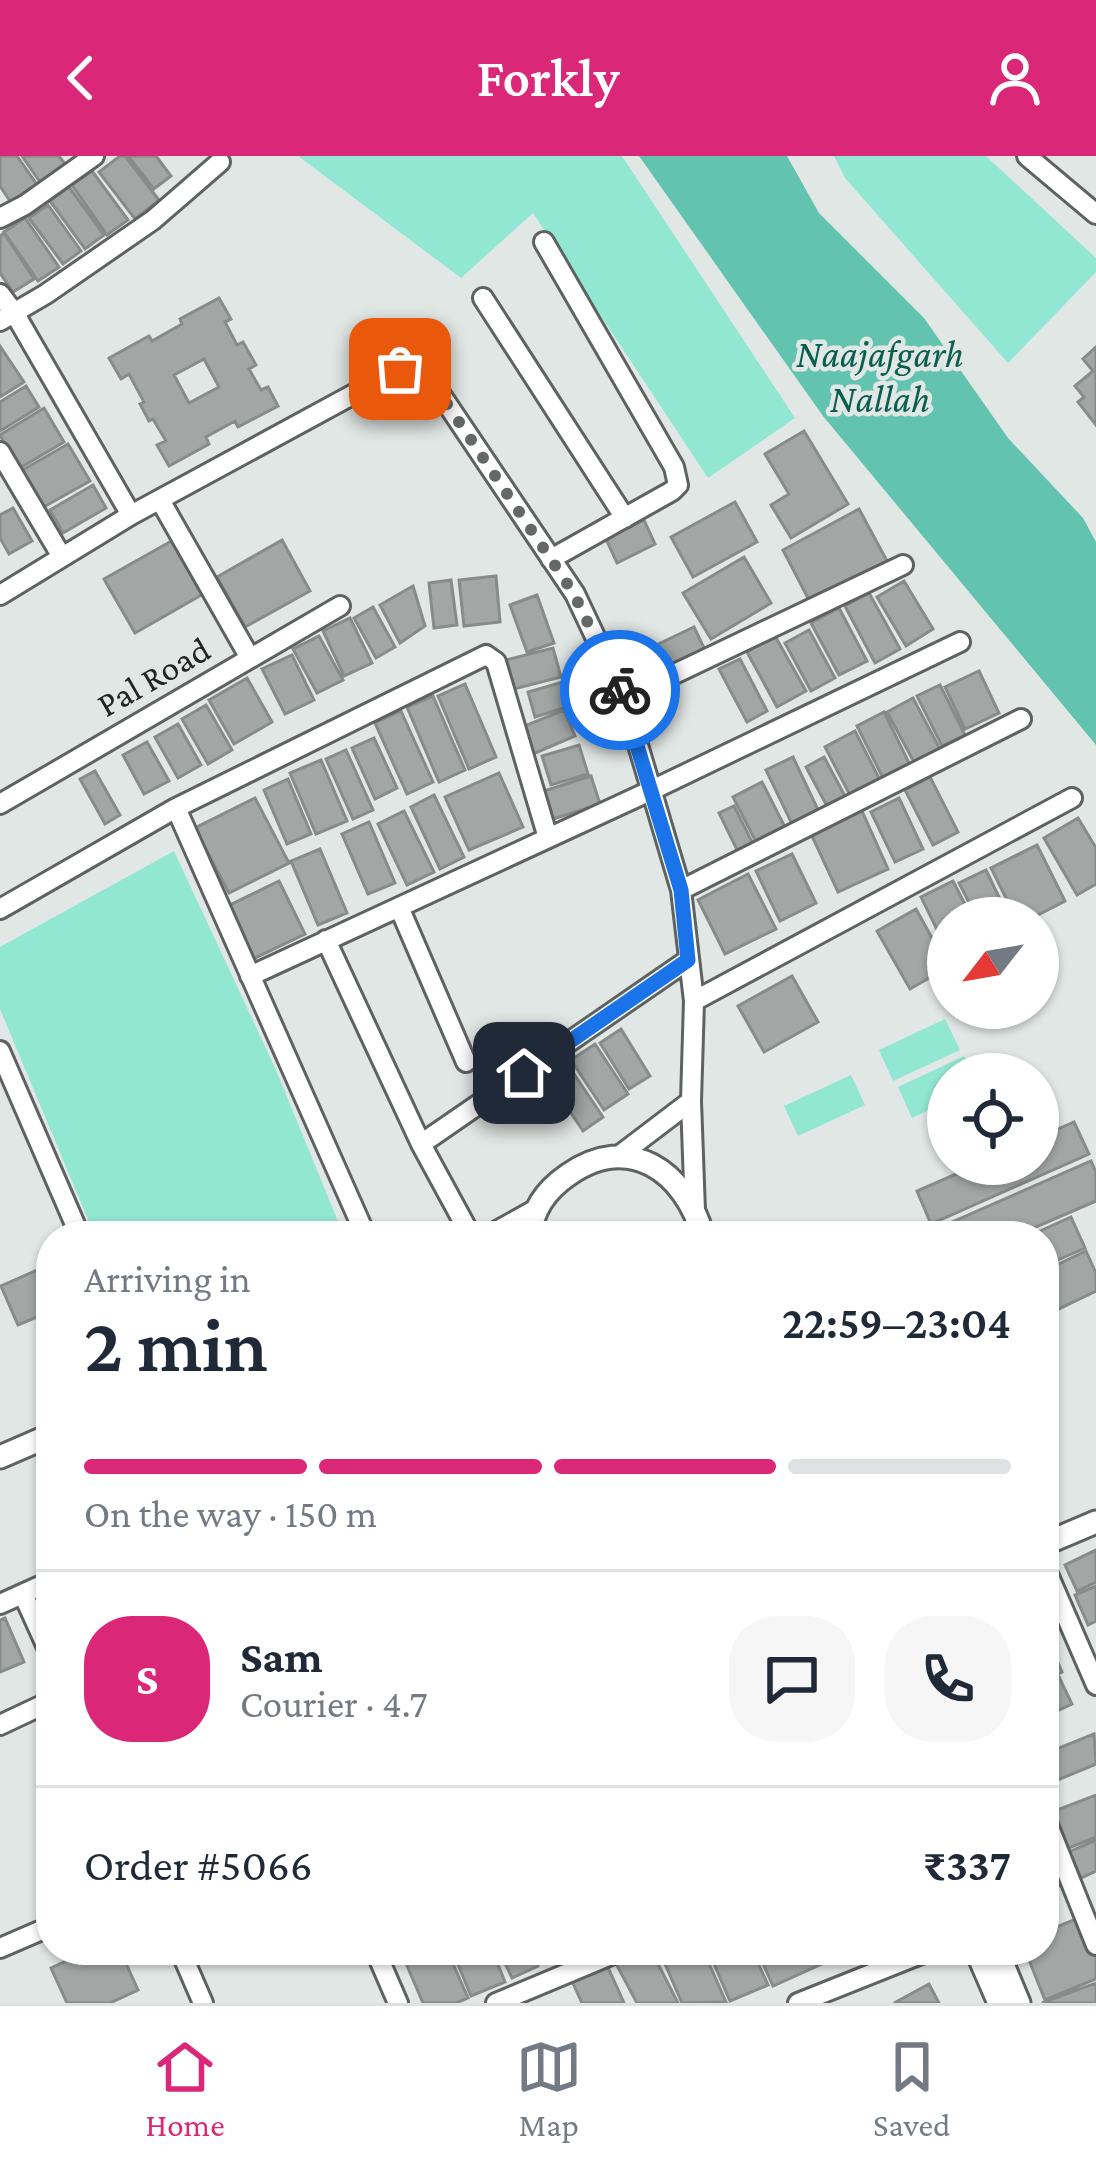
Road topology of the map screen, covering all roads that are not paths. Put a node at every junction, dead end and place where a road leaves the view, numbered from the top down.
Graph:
1 (94, 156) edge
2 (1028, 156) edge
3 (220, 162) dead end
4 (1096, 214) edge
5 (0, 218) edge
6 (544, 242) dead end
7 (0, 294) edge
8 (483, 298) dead end
9 (8, 318) edge
10 (0, 452) edge
11 (160, 500) junction
12 (131, 515) junction
13 (625, 518) junction
14 (62, 557) junction
15 (551, 559) junction
16 (903, 566) dead end
17 (0, 595) edge
18 (340, 606) dead end
19 (960, 642) dead end
20 (250, 658) junction
21 (624, 698) junction
22 (1021, 719) dead end
23 (650, 791) junction
24 (1072, 798) dead end
25 (0, 803) edge
26 (176, 808) junction
27 (548, 838) junction
28 (681, 890) junction
29 (398, 907) junction
30 (0, 909) edge
31 (326, 940) junction
32 (688, 960) junction
33 (250, 976) junction
34 (694, 1001) junction
35 (0, 1052) edge
36 (466, 1062) dead end
37 (691, 1101) junction
38 (422, 1144) junction
39 (620, 1155) junction
40 (695, 1211) junction
41 (534, 1212) junction
42 (73, 1221) edge
43 (359, 1221) edge
44 (463, 1221) edge
45 (518, 1221) edge
46 (532, 1221) edge
47 (698, 1221) edge
48 (36, 1441) edge
49 (0, 1457) edge
50 (1096, 1522) edge
51 (1059, 1538) edge
52 (36, 1588) edge
53 (22, 1594) junction
54 (1059, 1600) edge
55 (0, 1604) edge
56 (36, 1624) edge
57 (1096, 1685) edge
58 (36, 1708) edge
59 (0, 1725) edge
60 (1059, 1852) edge
61 (36, 1932) edge
62 (1096, 1945) edge
63 (0, 1948) edge
64 (187, 1965) edge
65 (382, 1965) edge
66 (587, 1965) edge
67 (894, 1965) edge
68 (983, 1965) edge
69 (1003, 1965) edge
70 (203, 2003) edge
71 (398, 2003) edge
72 (496, 2003) edge
73 (798, 2003) edge
74 (999, 2003) edge
75 (1019, 2003) edge

1 - 5 street
2 - 4 street
3 - 9 street
6 - 13 street
7 - 9 street
8 - 13 street
9 - 12 street
10 - 14 street
11 - 12 street
11 - 15 street
11 - 20 street
12 - 14 street
13 - 15 street
14 - 17 street
15 - 21 street
16 - 21 street
18 - 20 street, Pal Road
19 - 23 street
20 - 25 street, Pal Road
21 - 23 street
22 - 28 street
23 - 27 street
23 - 28 street
24 - 34 street
26 - 27 street
26 - 30 street
26 - 33 street
27 - 29 street
28 - 32 street
29 - 31 street
29 - 36 street
31 - 33 street
31 - 38 street
32 - 34 street
32 - 38 street
33 - 43 street
34 - 37 street
35 - 42 street
37 - 39 street
37 - 40 street
38 - 44 street
39 - 40 street
39 - 41 street
40 - 47 street
41 - 45 street
41 - 46 street
48 - 49 street
50 - 51 street
52 - 53 street
53 - 55 street
53 - 56 street
54 - 57 street
58 - 59 street
60 - 62 street
61 - 63 street
64 - 70 street
65 - 71 street
66 - 72 street
67 - 73 street
68 - 74 street
69 - 75 street

